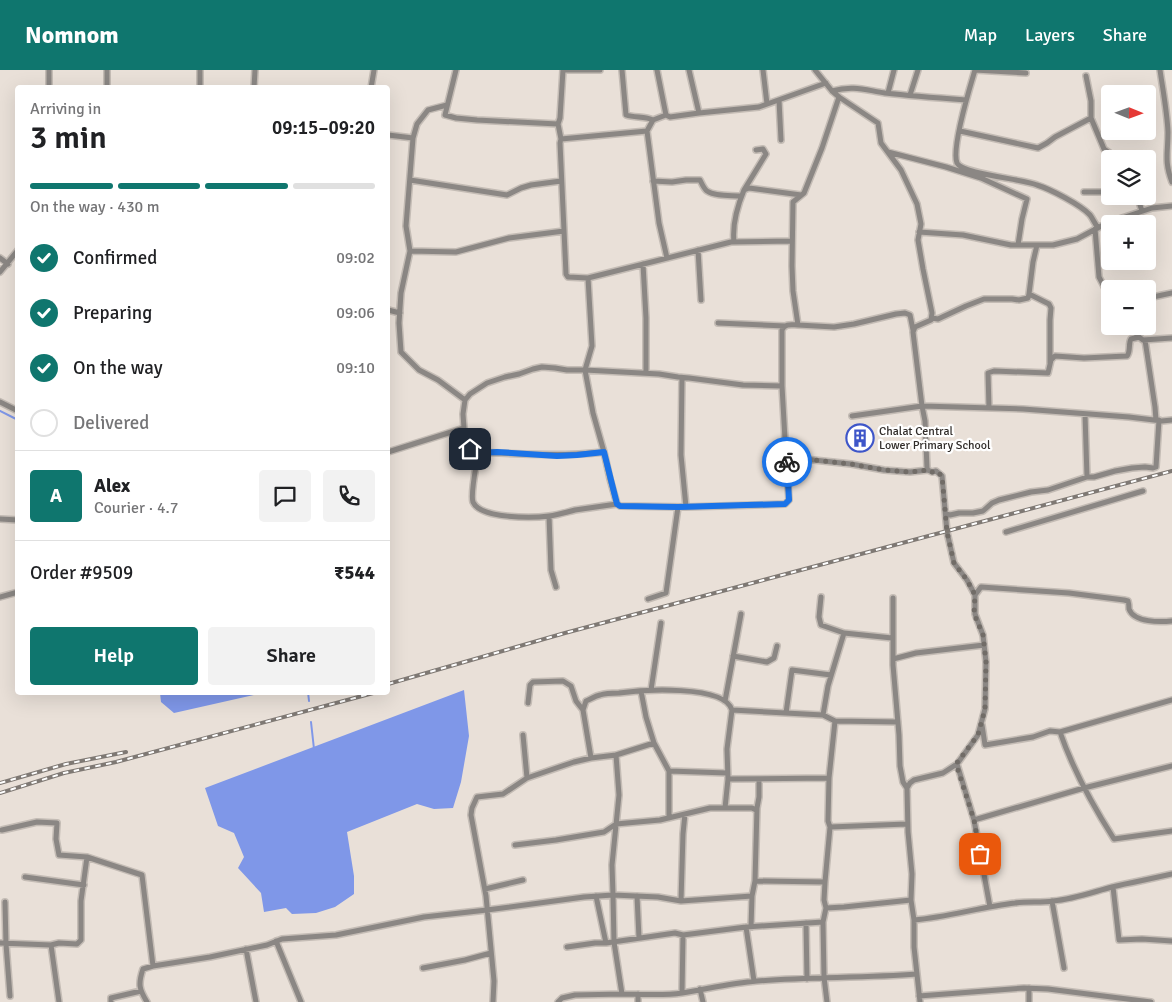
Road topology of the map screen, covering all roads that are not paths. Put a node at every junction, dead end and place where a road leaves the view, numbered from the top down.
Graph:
1 (48, 70) edge
2 (107, 70) edge
3 (200, 70) edge
4 (255, 70) edge
5 (374, 70) edge
6 (456, 70) edge
7 (563, 70) edge
8 (600, 70) edge
9 (622, 70) edge
10 (657, 70) edge
11 (689, 70) edge
12 (763, 70) edge
13 (815, 70) edge
14 (894, 70) edge
15 (918, 70) edge
16 (975, 70) edge
17 (1160, 70) edge
18 (1026, 73) dead end
19 (1086, 76) dead end
20 (826, 83) junction
21 (49, 85) edge
22 (107, 85) edge
23 (200, 85) edge
24 (254, 85) edge
25 (372, 85) edge
26 (832, 91) junction
27 (888, 93) junction
28 (910, 95) junction
29 (839, 98) junction
30 (779, 100) junction
31 (966, 100) junction
32 (767, 104) junction
33 (447, 105) junction
34 (699, 113) junction
35 (666, 115) junction
36 (1091, 118) junction
37 (653, 120) junction
38 (558, 124) junction
39 (647, 131) junction
40 (960, 131) junction
41 (390, 135) edge
42 (413, 138) junction
43 (561, 139) junction
44 (781, 140) dead end
45 (756, 150) dead end
46 (1105, 150) edge
47 (888, 152) junction
48 (1169, 152) edge
49 (410, 180) junction
50 (561, 181) junction
51 (654, 181) junction
52 (1172, 182) edge
53 (1084, 192) dead end
54 (1101, 192) edge
55 (743, 193) junction
56 (801, 195) junction
57 (1140, 205) edge
58 (1172, 206) edge
59 (1142, 211) junction
60 (1097, 229) junction
61 (564, 231) junction
62 (919, 232) junction
63 (792, 241) junction
64 (734, 242) junction
65 (1018, 245) junction
66 (1037, 245) junction
67 (698, 250) junction
68 (410, 251) junction
69 (15, 254) edge
70 (0, 258) edge
71 (666, 258) junction
72 (8, 264) junction
73 (643, 264) junction
74 (0, 272) edge
75 (588, 278) junction
76 (1101, 281) edge
77 (1029, 294) junction
78 (1172, 294) edge
79 (1156, 297) edge
80 (701, 300) dead end
81 (390, 310) edge
82 (400, 312) junction
83 (932, 318) junction
84 (718, 323) dead end
85 (798, 325) junction
86 (786, 326) junction
87 (913, 330) junction
88 (1139, 337) joint
89 (1172, 338) edge
90 (1145, 340) junction
91 (1050, 365) junction
92 (585, 370) junction
93 (646, 373) junction
94 (682, 378) junction
95 (782, 386) junction
96 (464, 400) junction
97 (0, 402) edge
98 (922, 406) junction
99 (989, 408) junction
100 (15, 410) edge
101 (1085, 414) junction
102 (852, 416) dead end
103 (1157, 420) junction
104 (1172, 420) edge
105 (464, 428) junction
106 (390, 451) edge
107 (604, 452) junction
108 (478, 453) junction
109 (786, 457) junction
110 (928, 470) junction
111 (1087, 477) junction
112 (1143, 491) dead end
113 (617, 504) junction
114 (678, 507) junction
115 (686, 507) junction
116 (946, 514) junction
117 (549, 516) junction
118 (0, 519) edge
119 (15, 520) edge
120 (1006, 532) dead end
121 (556, 587) dead end
122 (15, 593) edge
123 (975, 595) junction
124 (0, 597) edge
125 (821, 597) dead end
126 (893, 598) dead end
127 (648, 599) dead end
128 (741, 614) dead end
129 (1172, 621) edge
130 (661, 622) dead end
131 (844, 633) junction
132 (892, 638) junction
133 (984, 645) junction
134 (776, 646) dead end
135 (733, 656) junction
136 (893, 659) junction
137 (831, 675) junction
138 (651, 690) junction
139 (641, 691) junction
140 (1172, 700) edge
141 (726, 701) junction
142 (528, 703) dead end
143 (583, 710) junction
144 (732, 710) junction
145 (786, 713) junction
146 (823, 715) junction
147 (982, 720) junction
148 (835, 721) junction
149 (898, 722) junction
150 (1060, 732) junction
151 (523, 735) dead end
152 (654, 743) junction
153 (616, 755) junction
154 (591, 758) junction
155 (956, 764) junction
156 (1172, 766) edge
157 (669, 771) junction
158 (728, 776) junction
159 (527, 778) junction
160 (828, 778) junction
161 (759, 779) junction
162 (907, 788) junction
163 (1084, 788) junction
164 (725, 808) junction
165 (757, 808) junction
166 (685, 814) junction
167 (669, 818) junction
168 (974, 820) junction
169 (616, 824) junction
170 (907, 824) junction
171 (830, 827) junction
172 (2, 830) dead end
173 (1172, 831) edge
174 (515, 845) dead end
175 (87, 857) junction
176 (1172, 874) edge
177 (25, 877) dead end
178 (523, 880) dead end
179 (756, 881) junction
180 (825, 882) junction
181 (84, 885) junction
182 (1113, 886) junction
183 (485, 889) junction
184 (613, 895) junction
185 (596, 896) junction
186 (637, 896) junction
187 (752, 896) junction
188 (911, 900) junction
189 (682, 901) junction
190 (1052, 901) junction
191 (5, 902) dead end
192 (990, 907) junction
193 (826, 908) junction
194 (487, 910) junction
195 (914, 920) junction
196 (823, 922) junction
197 (806, 923) junction
198 (749, 927) junction
199 (683, 936) junction
200 (639, 938) junction
201 (276, 941) junction
202 (1172, 941) edge
203 (614, 942) junction
204 (3, 943) edge
205 (606, 943) junction
206 (51, 946) junction
207 (568, 947) dead end
208 (246, 950) junction
209 (491, 953) junction
210 (154, 966) junction
211 (423, 968) dead end
212 (1064, 968) dead end
213 (917, 974) junction
214 (824, 977) junction
215 (807, 979) junction
216 (754, 982) junction
217 (1029, 988) junction
218 (700, 989) junction
219 (141, 992) junction
220 (682, 993) junction
221 (622, 994) junction
222 (638, 994) junction
223 (588, 995) junction
224 (10, 996) dead end
225 (920, 996) junction
226 (59, 1002) edge
227 (111, 1002) edge
228 (147, 1002) edge
229 (256, 1002) edge
230 (301, 1002) edge
231 (493, 1002) edge
232 (558, 1002) edge
233 (588, 1002) edge
234 (638, 1002) edge
235 (703, 1002) edge
236 (827, 1002) edge
237 (920, 1002) edge
238 (1029, 1002) edge
239 (1151, 1002) edge

1 - 21 street
2 - 22 street
3 - 23 street
4 - 24 street
5 - 25 street
6 - 33 street
7 - 8 street
7 - 38 street
9 - 37 street
10 - 35 street
11 - 34 street
12 - 32 street
13 - 20 street
14 - 27 street
15 - 28 street
16 - 18 street
16 - 31 street
17 - 48 street
19 - 36 street
20 - 26 street
20 - 30 street
26 - 27 street
26 - 29 street
27 - 28 street
28 - 31 street
29 - 47 street
29 - 56 street
30 - 32 street
30 - 44 street
31 - 40 street
32 - 34 street
33 - 38 street
33 - 42 street
34 - 35 street
35 - 37 street
36 - 40 street
36 - 46 street
37 - 39 street
38 - 43 street
39 - 43 street
39 - 51 street
40 - 60 street
41 - 42 street
42 - 49 street
43 - 50 street
45 - 55 street
47 - 62 street
47 - 65 street
48 - 52 street
49 - 50 street
49 - 68 street
50 - 61 street
51 - 55 street
51 - 71 street
53 - 54 street
55 - 56 street
55 - 64 street
56 - 63 street
57 - 59 street
58 - 59 street
59 - 60 street
60 - 66 street
60 - 76 street
61 - 68 street
61 - 75 street
62 - 65 street
62 - 83 street
63 - 64 street
63 - 85 street
64 - 67 street
65 - 66 street
66 - 77 street
67 - 71 street
67 - 80 street
68 - 82 street
69 - 72 street
70 - 72 street
71 - 73 street
72 - 74 street
73 - 75 street
73 - 93 street
75 - 92 street
77 - 83 street
77 - 91 street
78 - 79 street
81 - 82 street
82 - 96 street
83 - 87 street
84 - 86 street
85 - 86 street
85 - 87 street
86 - 95 street
87 - 98 street
88 - 90 street
88 - 91 street
89 - 90 street
90 - 103 street
91 - 99 street
92 - 93 street
92 - 96 street
92 - 107 street
93 - 94 street
94 - 95 street
94 - 115 street
95 - 109 street
96 - 105 street
97 - 100 street
98 - 99 street
98 - 102 street
98 - 110 street
99 - 101 street
101 - 103 street
101 - 111 street
103 - 104 street
103 - 111 street
105 - 106 street
105 - 108 street
107 - 108 street
107 - 113 street
108 - 117 street
109 - 110 street
109 - 115 street
110 - 116 street
111 - 116 street
112 - 120 street
113 - 114 street
113 - 117 street
114 - 115 street
114 - 127 street
116 - 123 street
117 - 121 street
118 - 119 street
122 - 124 street
123 - 129 street
123 - 133 street
125 - 131 street
126 - 132 street
128 - 135 street
130 - 138 street
131 - 132 street
131 - 137 street
132 - 136 street
133 - 136 street
133 - 147 street
134 - 135 street
135 - 141 street
136 - 149 street
137 - 145 street
137 - 146 street
138 - 139 street
138 - 141 street
139 - 143 street
139 - 152 street
140 - 150 street
141 - 144 street
142 - 143 street
143 - 154 street
144 - 145 street
144 - 158 street
145 - 146 street
146 - 148 street
147 - 150 street
147 - 155 street
148 - 149 street
148 - 160 street
149 - 162 street
150 - 163 street
151 - 159 street
152 - 153 street
152 - 157 street
153 - 154 street
153 - 169 street
154 - 159 street
155 - 162 street
155 - 168 street
156 - 163 street
157 - 158 street
157 - 167 street
158 - 161 street
158 - 164 street
159 - 183 street
160 - 161 street
160 - 171 street
161 - 165 street
162 - 170 street
163 - 168 street
163 - 173 street
164 - 165 street
164 - 166 street
165 - 179 street
166 - 167 street
166 - 189 street
167 - 169 street
168 - 192 street
169 - 174 street
169 - 184 street
170 - 171 street
170 - 188 street
171 - 180 street
172 - 175 street
175 - 181 street
175 - 210 street
176 - 182 street
177 - 181 street
178 - 183 street
179 - 180 street
179 - 187 street
180 - 193 street
181 - 206 street
182 - 190 street
182 - 202 street
183 - 194 street
184 - 185 street
184 - 186 street
184 - 203 street
185 - 194 street
185 - 205 street
186 - 189 street
186 - 200 street
187 - 189 street
187 - 198 street
188 - 193 street
188 - 195 street
190 - 192 street
190 - 212 street
191 - 204 street
192 - 195 street
193 - 196 street
194 - 201 street
194 - 209 street
195 - 213 street
196 - 197 street
196 - 214 street
197 - 198 street
197 - 215 street
198 - 199 street
198 - 216 street
199 - 200 street
199 - 220 street
200 - 203 street
201 - 208 street
201 - 230 street
203 - 205 street
203 - 221 street
204 - 206 street
204 - 224 street
205 - 207 street
206 - 226 street
208 - 210 street
208 - 229 street
209 - 211 street
209 - 231 street
210 - 219 street
213 - 214 street
213 - 225 street
214 - 215 street
214 - 236 street
215 - 216 street
216 - 218 street
217 - 225 street
217 - 238 street
217 - 239 street
218 - 220 street
218 - 235 street
219 - 227 street
219 - 228 street
220 - 222 street
221 - 222 street
221 - 223 street
222 - 234 street
223 - 232 street
223 - 233 street
225 - 237 street

